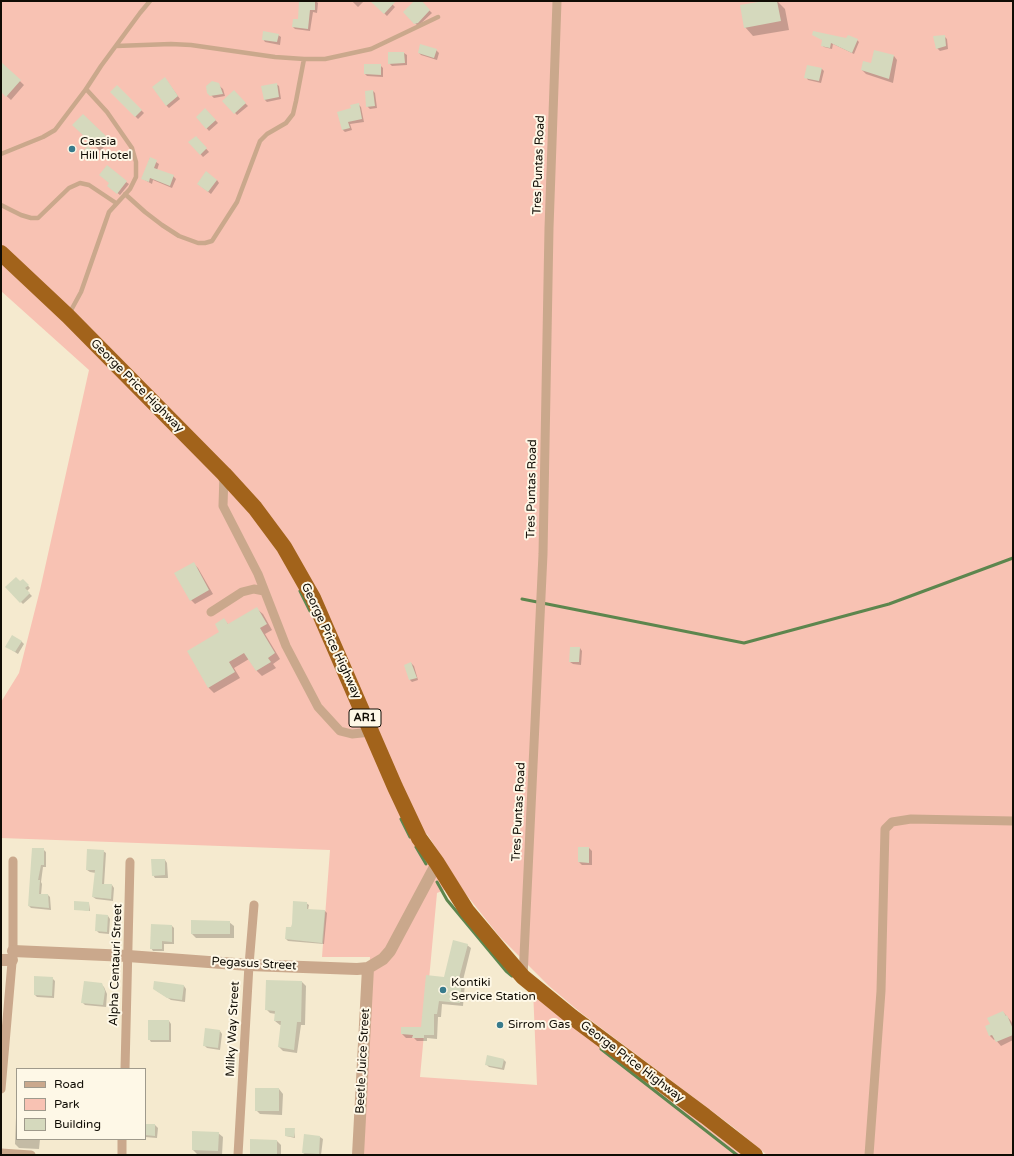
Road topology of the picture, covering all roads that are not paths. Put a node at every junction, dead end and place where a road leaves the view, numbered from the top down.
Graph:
1 (150, 1) edge
2 (557, 1) edge
3 (438, 17) dead end
4 (116, 46) junction
5 (304, 60) junction
6 (86, 89) junction
7 (1, 154) edge
8 (125, 194) junction
9 (116, 203) junction
10 (1, 206) edge
11 (1, 253) edge
12 (68, 316) junction
13 (224, 474) junction
14 (264, 591) junction
15 (211, 612) dead end
16 (371, 732) junction
17 (1013, 821) edge
18 (13, 862) dead end
19 (130, 862) dead end
20 (437, 863) junction
21 (254, 905) dead end
22 (128, 956) junction
23 (9, 957) edge
24 (249, 965) junction
25 (368, 968) junction
26 (524, 977) junction
27 (124, 1068) edge
28 (1, 1084) edge
29 (1, 1089) edge
30 (122, 1140) edge
31 (1, 1153) edge
32 (31, 1155) edge
33 (122, 1155) edge
34 (238, 1155) edge
35 (358, 1155) edge
36 (755, 1155) edge
37 (869, 1155) edge

1 - 4 lane
2 - 26 street, Tres Puntas Road
3 - 5 lane
4 - 5 lane
4 - 6 lane
5 - 8 lane
6 - 7 lane
6 - 8 lane
8 - 9 lane
9 - 10 lane
9 - 12 lane
11 - 12 highway, George Price Highway / AR1
12 - 13 highway, George Price Highway / AR1
13 - 14 street
13 - 16 highway, George Price Highway / AR1
14 - 15 street
14 - 16 street
16 - 20 highway, George Price Highway / AR1
17 - 37 street
18 - 23 street
19 - 22 street, Alpha Centauri Street
20 - 25 street, Pegasus Street
20 - 26 highway, George Price Highway / AR1
21 - 24 street, Milky Way Street
22 - 23 street, Pegasus Street
22 - 24 street, Pegasus Street
22 - 27 street, Alpha Centauri Street
23 - 28 street
24 - 25 street, Pegasus Street
24 - 34 street, Milky Way Street
25 - 35 street, Beetle Juice Street
26 - 36 highway, George Price Highway / AR1
28 - 29 street
30 - 33 street
31 - 32 street

